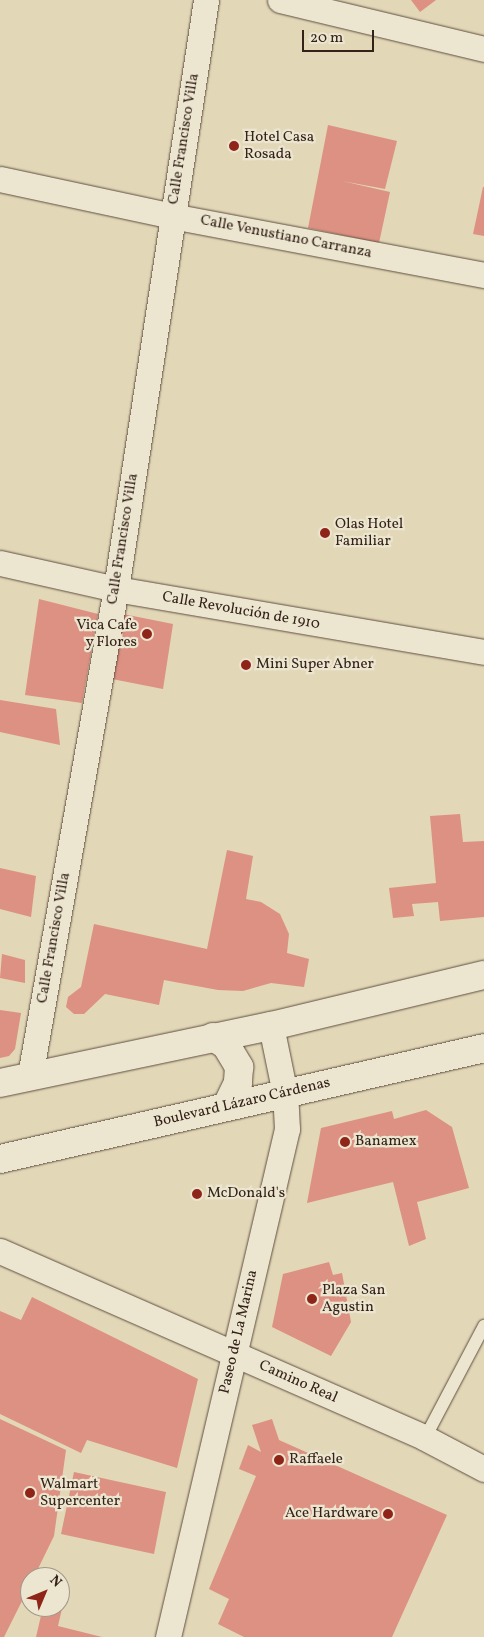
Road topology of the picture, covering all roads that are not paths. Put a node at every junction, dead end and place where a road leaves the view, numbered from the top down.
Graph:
1 (206, 0) edge
2 (280, 0) edge
3 (484, 48) edge
4 (0, 178) edge
5 (172, 216) junction
6 (484, 275) edge
7 (0, 563) edge
8 (116, 589) junction
9 (484, 652) edge
10 (484, 975) edge
11 (271, 1026) junction
12 (213, 1037) junction
13 (483, 1051) edge
14 (30, 1076) junction
15 (0, 1083) edge
16 (285, 1094) junction
17 (227, 1106) junction
18 (0, 1159) edge
19 (0, 1251) edge
20 (484, 1326) edge
21 (233, 1354) junction
22 (425, 1438) junction
23 (484, 1469) edge
24 (168, 1637) edge

1 - 5 street, Calle Francisco Villa
2 - 3 street
4 - 5 street, Calle Venustiano Carranza
5 - 6 street, Calle Venustiano Carranza
5 - 8 street, Calle Francisco Villa
7 - 8 street, Calle Revolución de 1910
8 - 9 street, Calle Revolución de 1910
8 - 14 street, Calle Francisco Villa
10 - 11 main road
11 - 12 main road
11 - 16 street, Paseo de La Marina
12 - 14 main road
12 - 17 main road
13 - 16 main road, Boulevard Lázaro Cárdenas
14 - 15 main road
16 - 17 main road, Boulevard Lázaro Cárdenas
16 - 21 street, Paseo de La Marina
17 - 18 main road, Boulevard Lázaro Cárdenas
19 - 21 street, Camino Real
20 - 22 lane
21 - 22 street, Camino Real
21 - 24 street, Paseo de La Marina
22 - 23 street, Camino Real

